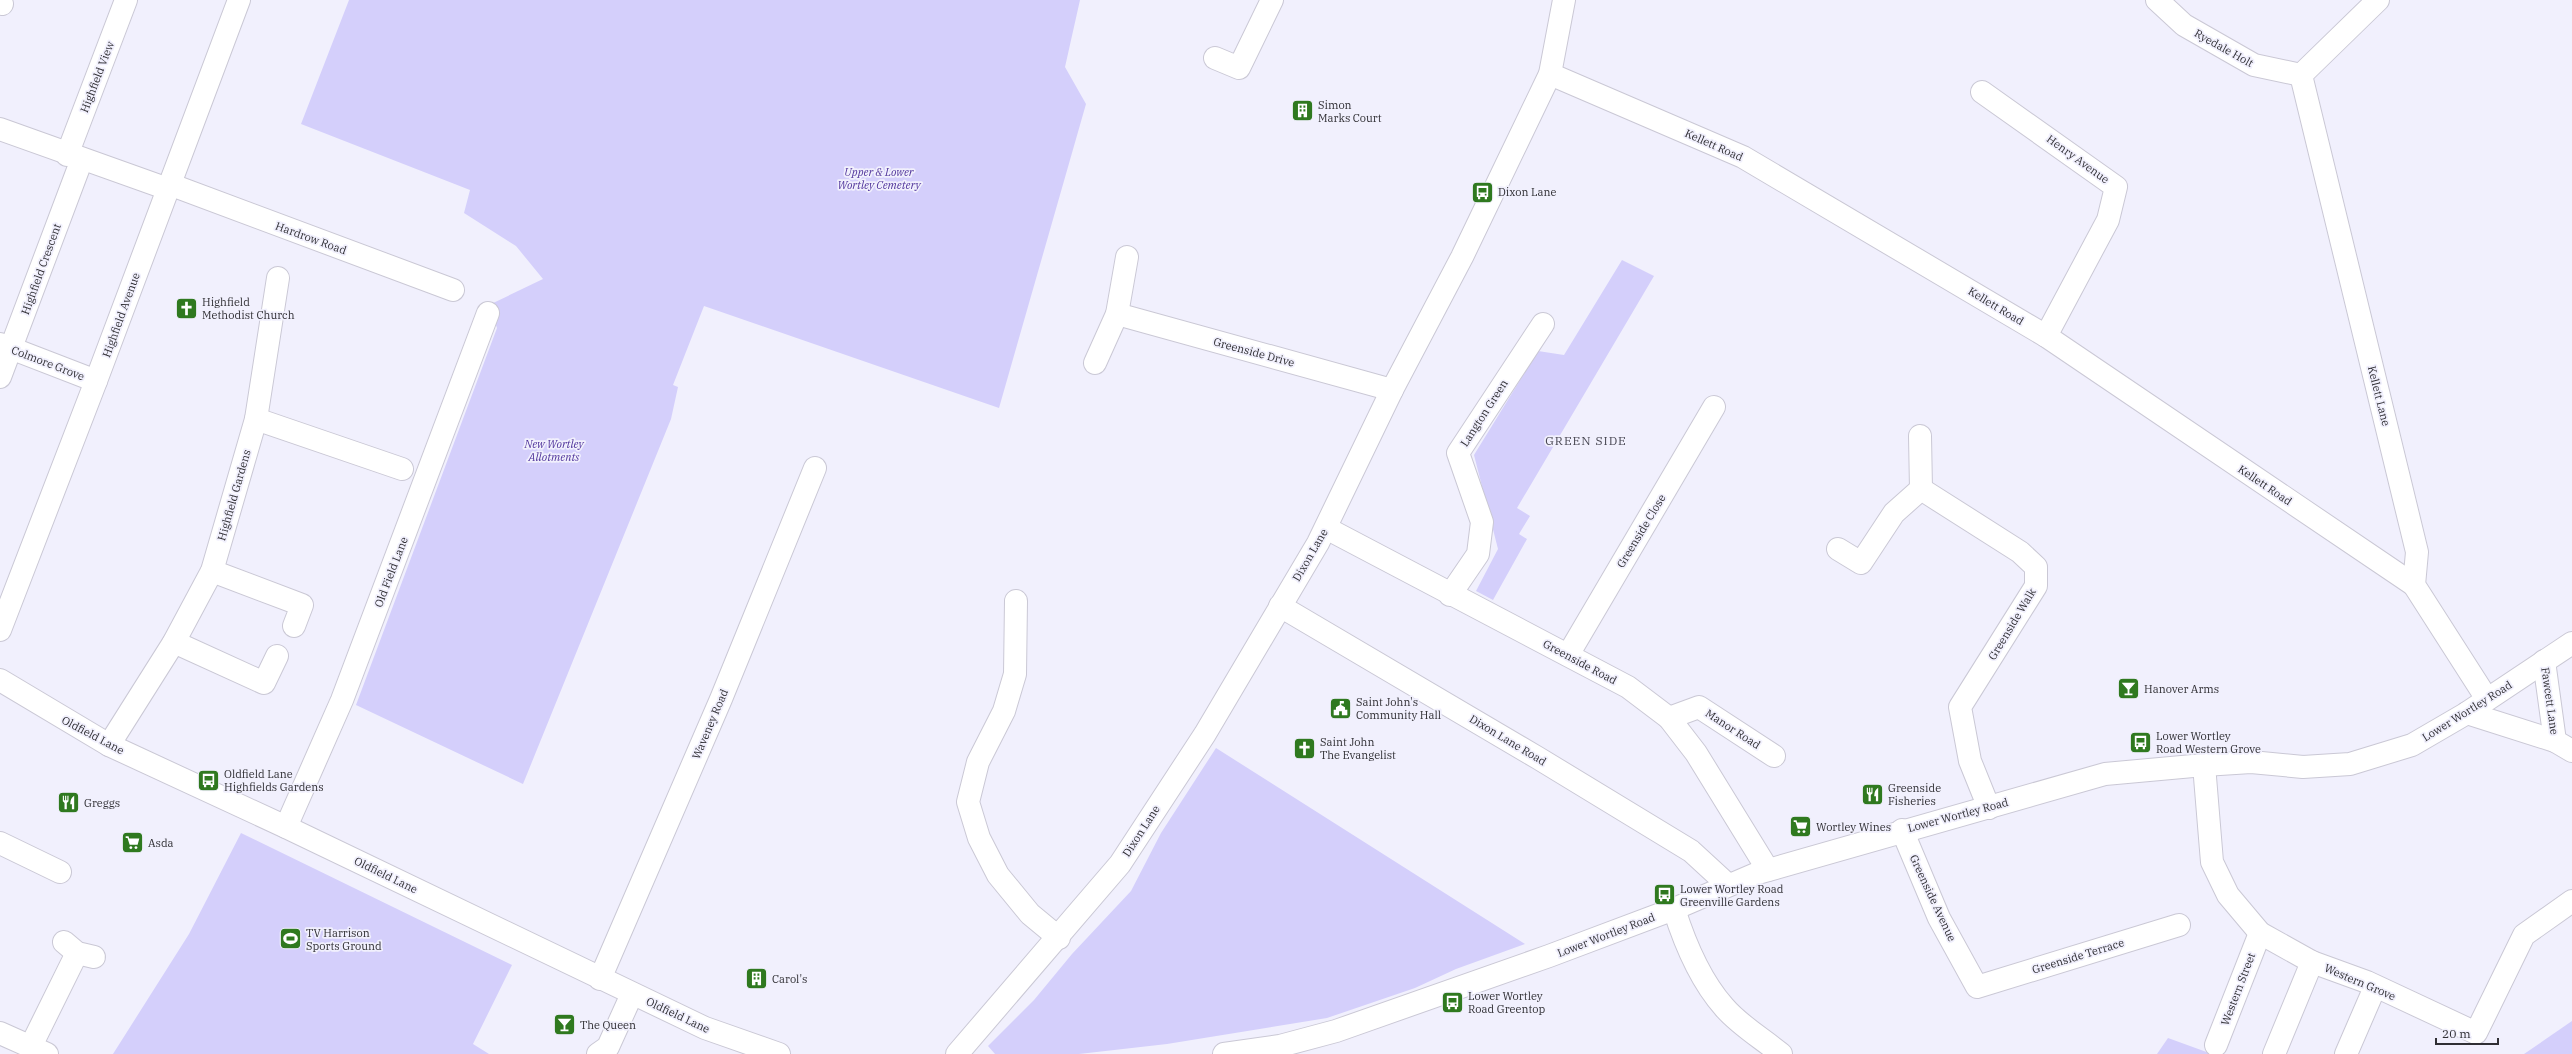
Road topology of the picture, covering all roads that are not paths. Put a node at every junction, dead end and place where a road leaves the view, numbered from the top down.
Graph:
1 (126, 0) edge
2 (239, 0) edge
3 (1272, 0) edge
4 (1564, 0) edge
5 (2157, 0) edge
6 (2378, 0) edge
7 (1215, 58) dead end
8 (1550, 74) junction
9 (2301, 75) junction
10 (1982, 92) dead end
11 (0, 129) edge
12 (75, 157) junction
13 (168, 186) junction
14 (1127, 257) dead end
15 (278, 278) dead end
16 (453, 290) dead end
17 (488, 313) dead end
18 (1117, 314) junction
19 (1543, 324) dead end
20 (2046, 336) junction
21 (6, 347) edge
22 (1095, 363) dead end
23 (0, 378) edge
24 (96, 381) junction
25 (1392, 390) junction
26 (1714, 407) dead end
27 (256, 419) junction
28 (1920, 436) dead end
29 (815, 468) dead end
30 (402, 469) dead end
31 (1920, 489) junction
32 (1326, 528) junction
33 (1838, 549) dead end
34 (212, 571) junction
35 (2414, 586) junction
36 (1450, 595) junction
37 (1016, 601) dead end
38 (1280, 606) junction
39 (294, 626) dead end
40 (0, 630) edge
41 (174, 642) junction
42 (2572, 643) edge
43 (1568, 655) junction
44 (277, 656) dead end
45 (2544, 661) junction
46 (0, 680) edge
47 (2487, 699) junction
48 (2467, 713) junction
49 (1669, 718) junction
50 (109, 745) junction
51 (2564, 746) edge
52 (1774, 756) dead end
53 (2204, 764) junction
54 (1989, 808) junction
55 (286, 827) junction
56 (1902, 830) junction
57 (0, 843) edge
58 (1768, 870) junction
59 (60, 872) dead end
60 (1728, 885) junction
61 (2572, 901) edge
62 (1674, 909) junction
63 (2179, 925) dead end
64 (2260, 933) junction
65 (1059, 938) junction
66 (78, 951) dead end
67 (2312, 962) junction
68 (600, 978) junction
69 (1977, 987) joint
70 (2375, 987) junction
71 (632, 994) junction
72 (0, 1032) edge
73 (2216, 1045) dead end
74 (39, 1050) edge
75 (598, 1054) edge
76 (779, 1054) edge
77 (957, 1054) edge
78 (1224, 1054) edge
79 (1782, 1054) edge
80 (2274, 1054) edge
81 (2346, 1054) edge

1 - 12 street, Highfield View
2 - 13 street, Highfield Avenue
3 - 7 street
4 - 8 street, Dixon Lane
5 - 9 street, Ryedale Holt
6 - 9 street
8 - 20 street, Kellett Road
8 - 25 street, Dixon Lane
9 - 35 street, Kellett Lane
10 - 20 street, Henry Avenue
11 - 12 street, Hardrow Road
12 - 13 street, Hardrow Road
12 - 21 street, Highfield Crescent
13 - 16 street, Hardrow Road
13 - 24 street, Highfield Avenue
14 - 18 street
15 - 27 street, Highfield Gardens
17 - 55 street, Old Field Lane
18 - 22 street
18 - 25 street, Greenside Drive
19 - 36 street, Langton Green
20 - 35 street, Kellett Road
21 - 23 street, Highfield Crescent
21 - 24 street, Colmore Grove
24 - 40 street, Highfield Avenue
25 - 32 street, Dixon Lane
26 - 43 street, Greenside Close
27 - 30 street
27 - 34 street, Highfield Gardens
28 - 31 street
29 - 68 street, Waveney Road
31 - 33 street
31 - 54 street, Greenside Walk
32 - 36 street, Greenside Road
32 - 38 street, Dixon Lane
34 - 39 street
34 - 41 street, Highfield Gardens
35 - 47 street
36 - 43 street, Greenside Road
37 - 65 street
38 - 60 street, Dixon Lane Road
38 - 65 street, Dixon Lane
41 - 44 street
41 - 50 street, Highfield Gardens
42 - 45 street, Lower Wortley Road
43 - 49 street, Greenside Road
45 - 47 street, Lower Wortley Road
45 - 51 street, Fawcett Lane
46 - 50 street, Oldfield Lane
47 - 48 street, Lower Wortley Road
48 - 51 street, Fawcett Lane
48 - 53 street, Lower Wortley Road
49 - 52 street, Manor Road
49 - 58 street, Greenside Road
50 - 55 street, Oldfield Lane
53 - 54 street, Lower Wortley Road
53 - 64 street, Western Grove
54 - 56 street, Lower Wortley Road
55 - 68 street, Oldfield Lane
56 - 58 street, Lower Wortley Road
56 - 69 street, Greenside Avenue
57 - 59 street
58 - 60 street, Lower Wortley Road
60 - 62 street, Lower Wortley Road
61 - 70 street, Western Grove
62 - 78 street, Lower Wortley Road
62 - 79 street
63 - 69 street, Greenside Terrace
64 - 67 street, Western Grove
64 - 73 street, Western Street
65 - 77 street, Dixon Lane
66 - 74 street
67 - 70 street, Western Grove
67 - 80 street
68 - 71 street, Oldfield Lane
70 - 81 street
71 - 75 street
71 - 76 street, Oldfield Lane
72 - 74 street

